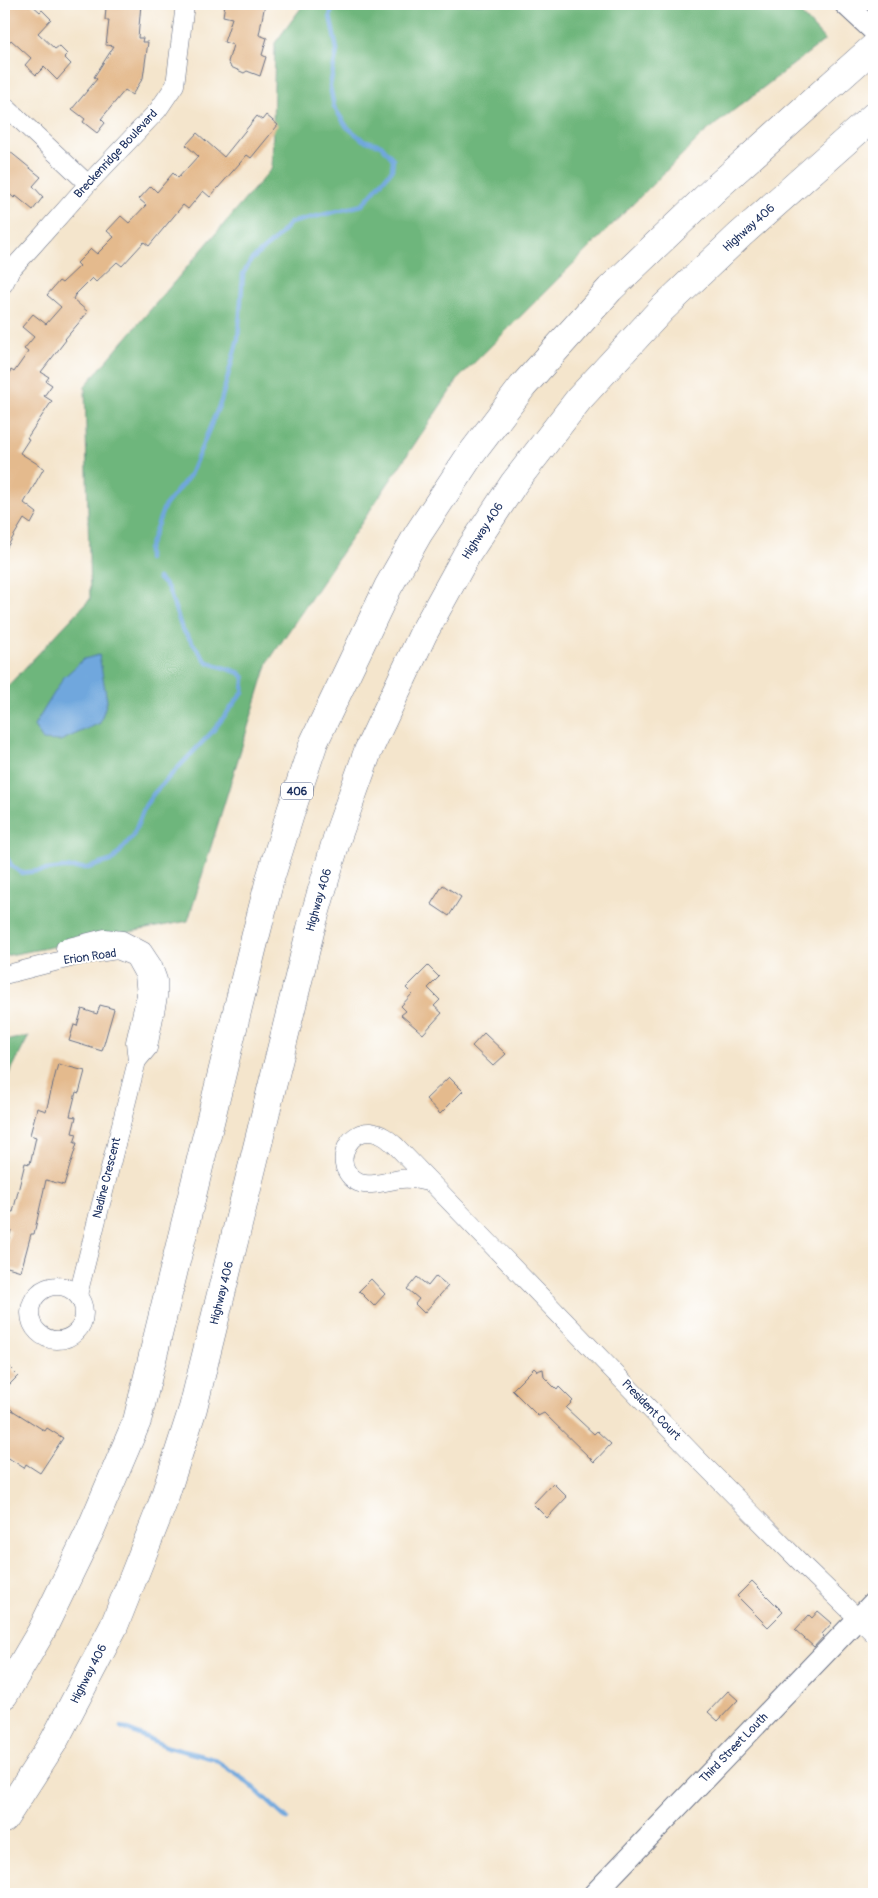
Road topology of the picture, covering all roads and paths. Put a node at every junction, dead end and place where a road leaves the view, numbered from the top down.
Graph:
1 (185, 4) edge
2 (845, 4) edge
3 (874, 31) edge
4 (874, 47) edge
5 (4, 105) edge
6 (874, 116) edge
7 (88, 184) junction
8 (4, 284) edge
9 (4, 964) edge
10 (4, 975) edge
11 (136, 1061) junction
12 (431, 1183) junction
13 (78, 1296) dead end
14 (874, 1602) edge
15 (859, 1618) junction
16 (874, 1634) edge
17 (4, 1695) edge
18 (4, 1819) edge
19 (594, 1894) edge

1 - 7 street, Breckenridge Boulevard
2 - 3 street
4 - 17 highway, 406
5 - 7 street
6 - 18 highway, Highway 406
7 - 8 street, Breckenridge Boulevard
9 - 11 street, Erion Road
10 - 11 street, Erion Road
11 - 13 street, Nadine Crescent
12 - 12 street, President Court
12 - 15 street, President Court
14 - 15 street, Third Street Louth
15 - 16 street, President Court
15 - 19 street, Third Street Louth

